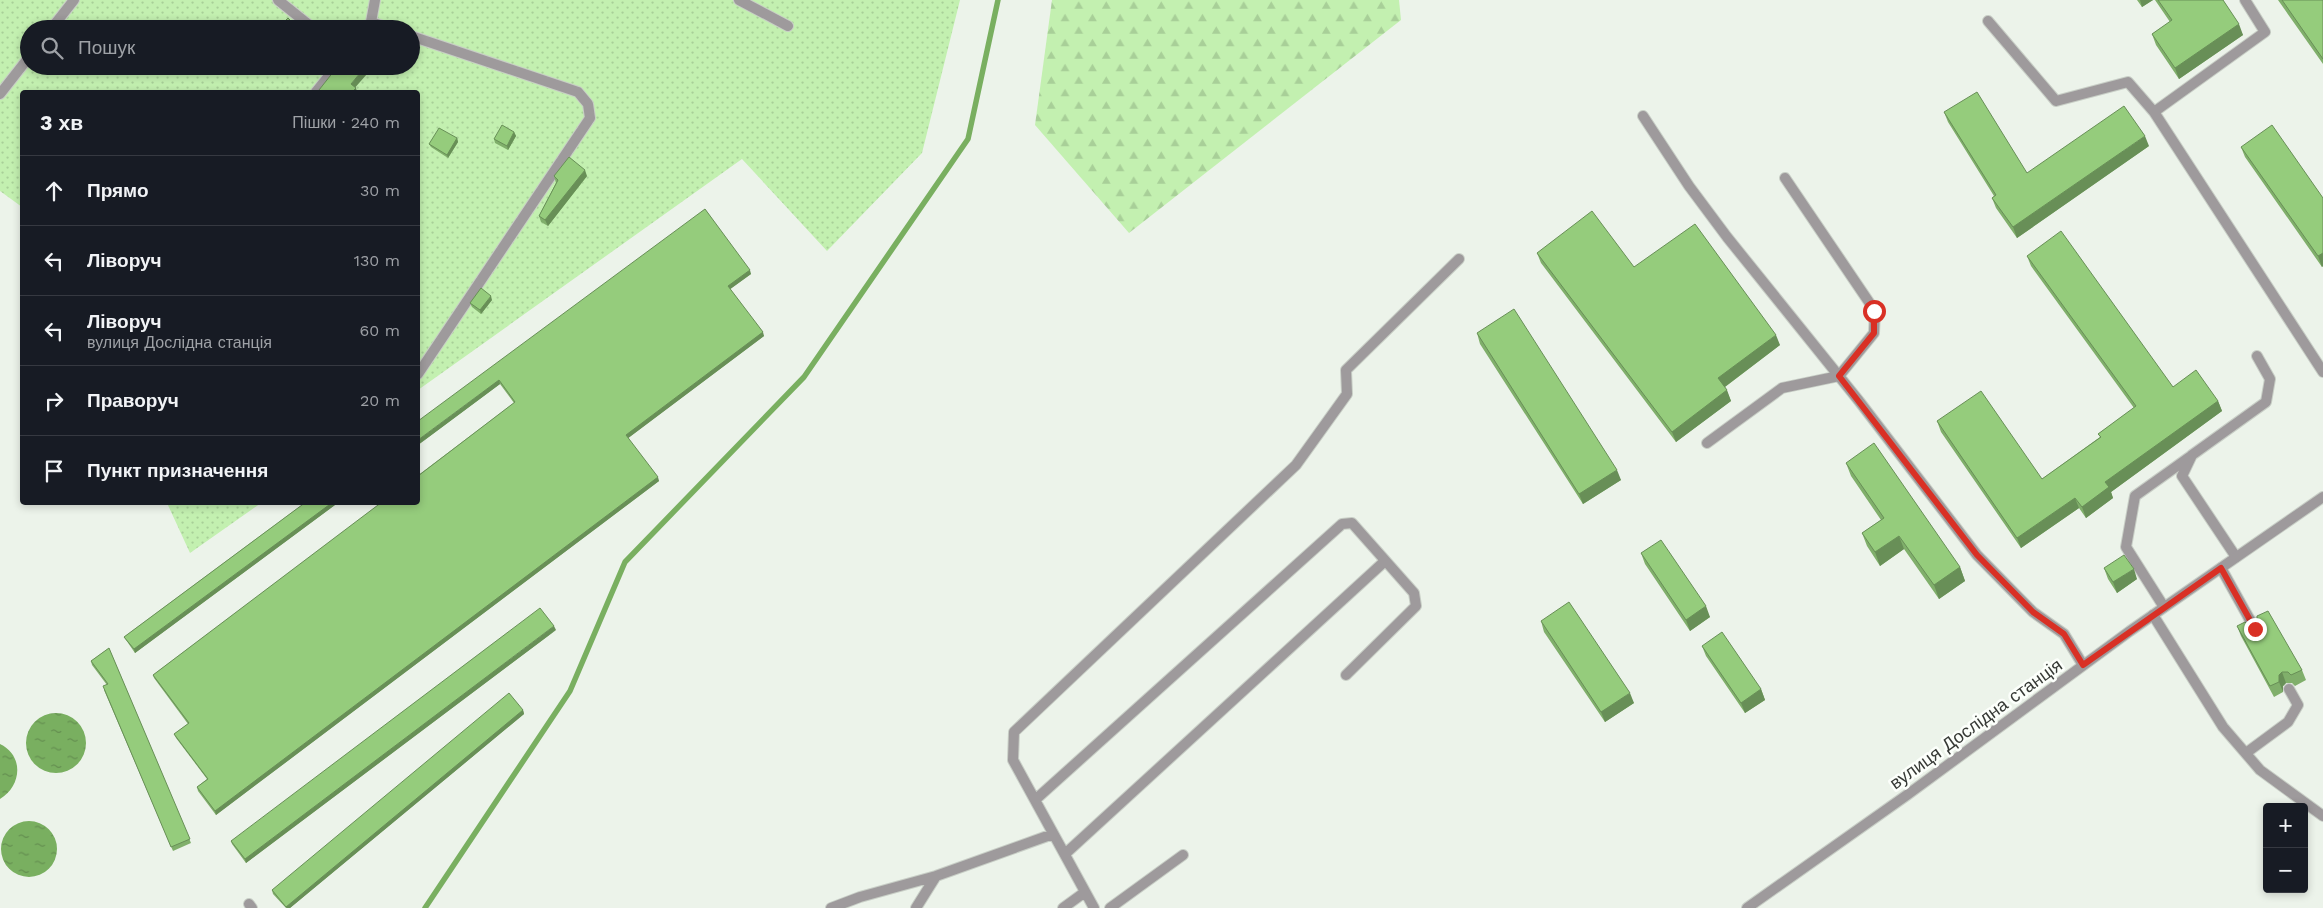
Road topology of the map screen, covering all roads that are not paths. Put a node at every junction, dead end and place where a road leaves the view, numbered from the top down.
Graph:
1 (74, 0) edge
2 (278, 0) edge
3 (375, 0) edge
4 (739, 0) edge
5 (2245, 0) edge
6 (58, 20) edge
7 (303, 20) edge
8 (369, 20) edge
9 (1988, 21) dead end
10 (788, 26) dead end
11 (420, 39) edge
12 (20, 69) edge
13 (330, 75) edge
14 (318, 90) edge
15 (0, 94) edge
16 (2154, 112) junction
17 (1643, 116) dead end
18 (1785, 178) dead end
19 (1459, 258) dead end
20 (2257, 356) dead end
21 (420, 371) edge
22 (2323, 372) edge
23 (1839, 376) junction
24 (1707, 443) dead end
25 (2192, 455) junction
26 (2323, 497) edge
27 (2236, 557) junction
28 (1385, 561) junction
29 (2221, 568) junction
30 (2164, 607) junction
31 (2153, 615) junction
32 (2255, 629) edge
33 (2083, 665) junction
34 (1346, 675) dead end
35 (2289, 689) edge
36 (2246, 753) junction
37 (1035, 800) junction
38 (2323, 816) edge
39 (1053, 834) junction
40 (1065, 854) junction
41 (1182, 855) dead end
42 (936, 876) junction
43 (1086, 892) junction
44 (831, 908) edge
45 (916, 908) edge
46 (1063, 908) edge
47 (1094, 908) edge
48 (1110, 908) edge
49 (1747, 908) edge

1 - 6 street
2 - 7 street
3 - 8 street
4 - 10 street
5 - 16 street
9 - 16 street
11 - 21 street
12 - 15 street
13 - 14 street
16 - 22 street
17 - 23 street
18 - 23 street
19 - 37 street
20 - 25 street
23 - 24 street
23 - 33 street
25 - 27 street
25 - 30 street
26 - 27 street, вулиця Дослідна станція
27 - 29 street, вулиця Дослідна станція
28 - 34 street
28 - 37 street
28 - 40 street
29 - 30 street, вулиця Дослідна станція
29 - 32 street
30 - 31 street, вулиця Дослідна станція
31 - 33 street, вулиця Дослідна станція
31 - 36 street
33 - 49 street, вулиця Дослідна станція
35 - 36 street
36 - 38 street
37 - 39 street
39 - 40 street
39 - 42 street
40 - 43 street
41 - 48 street
42 - 44 street
42 - 45 street
43 - 46 street
43 - 47 street

